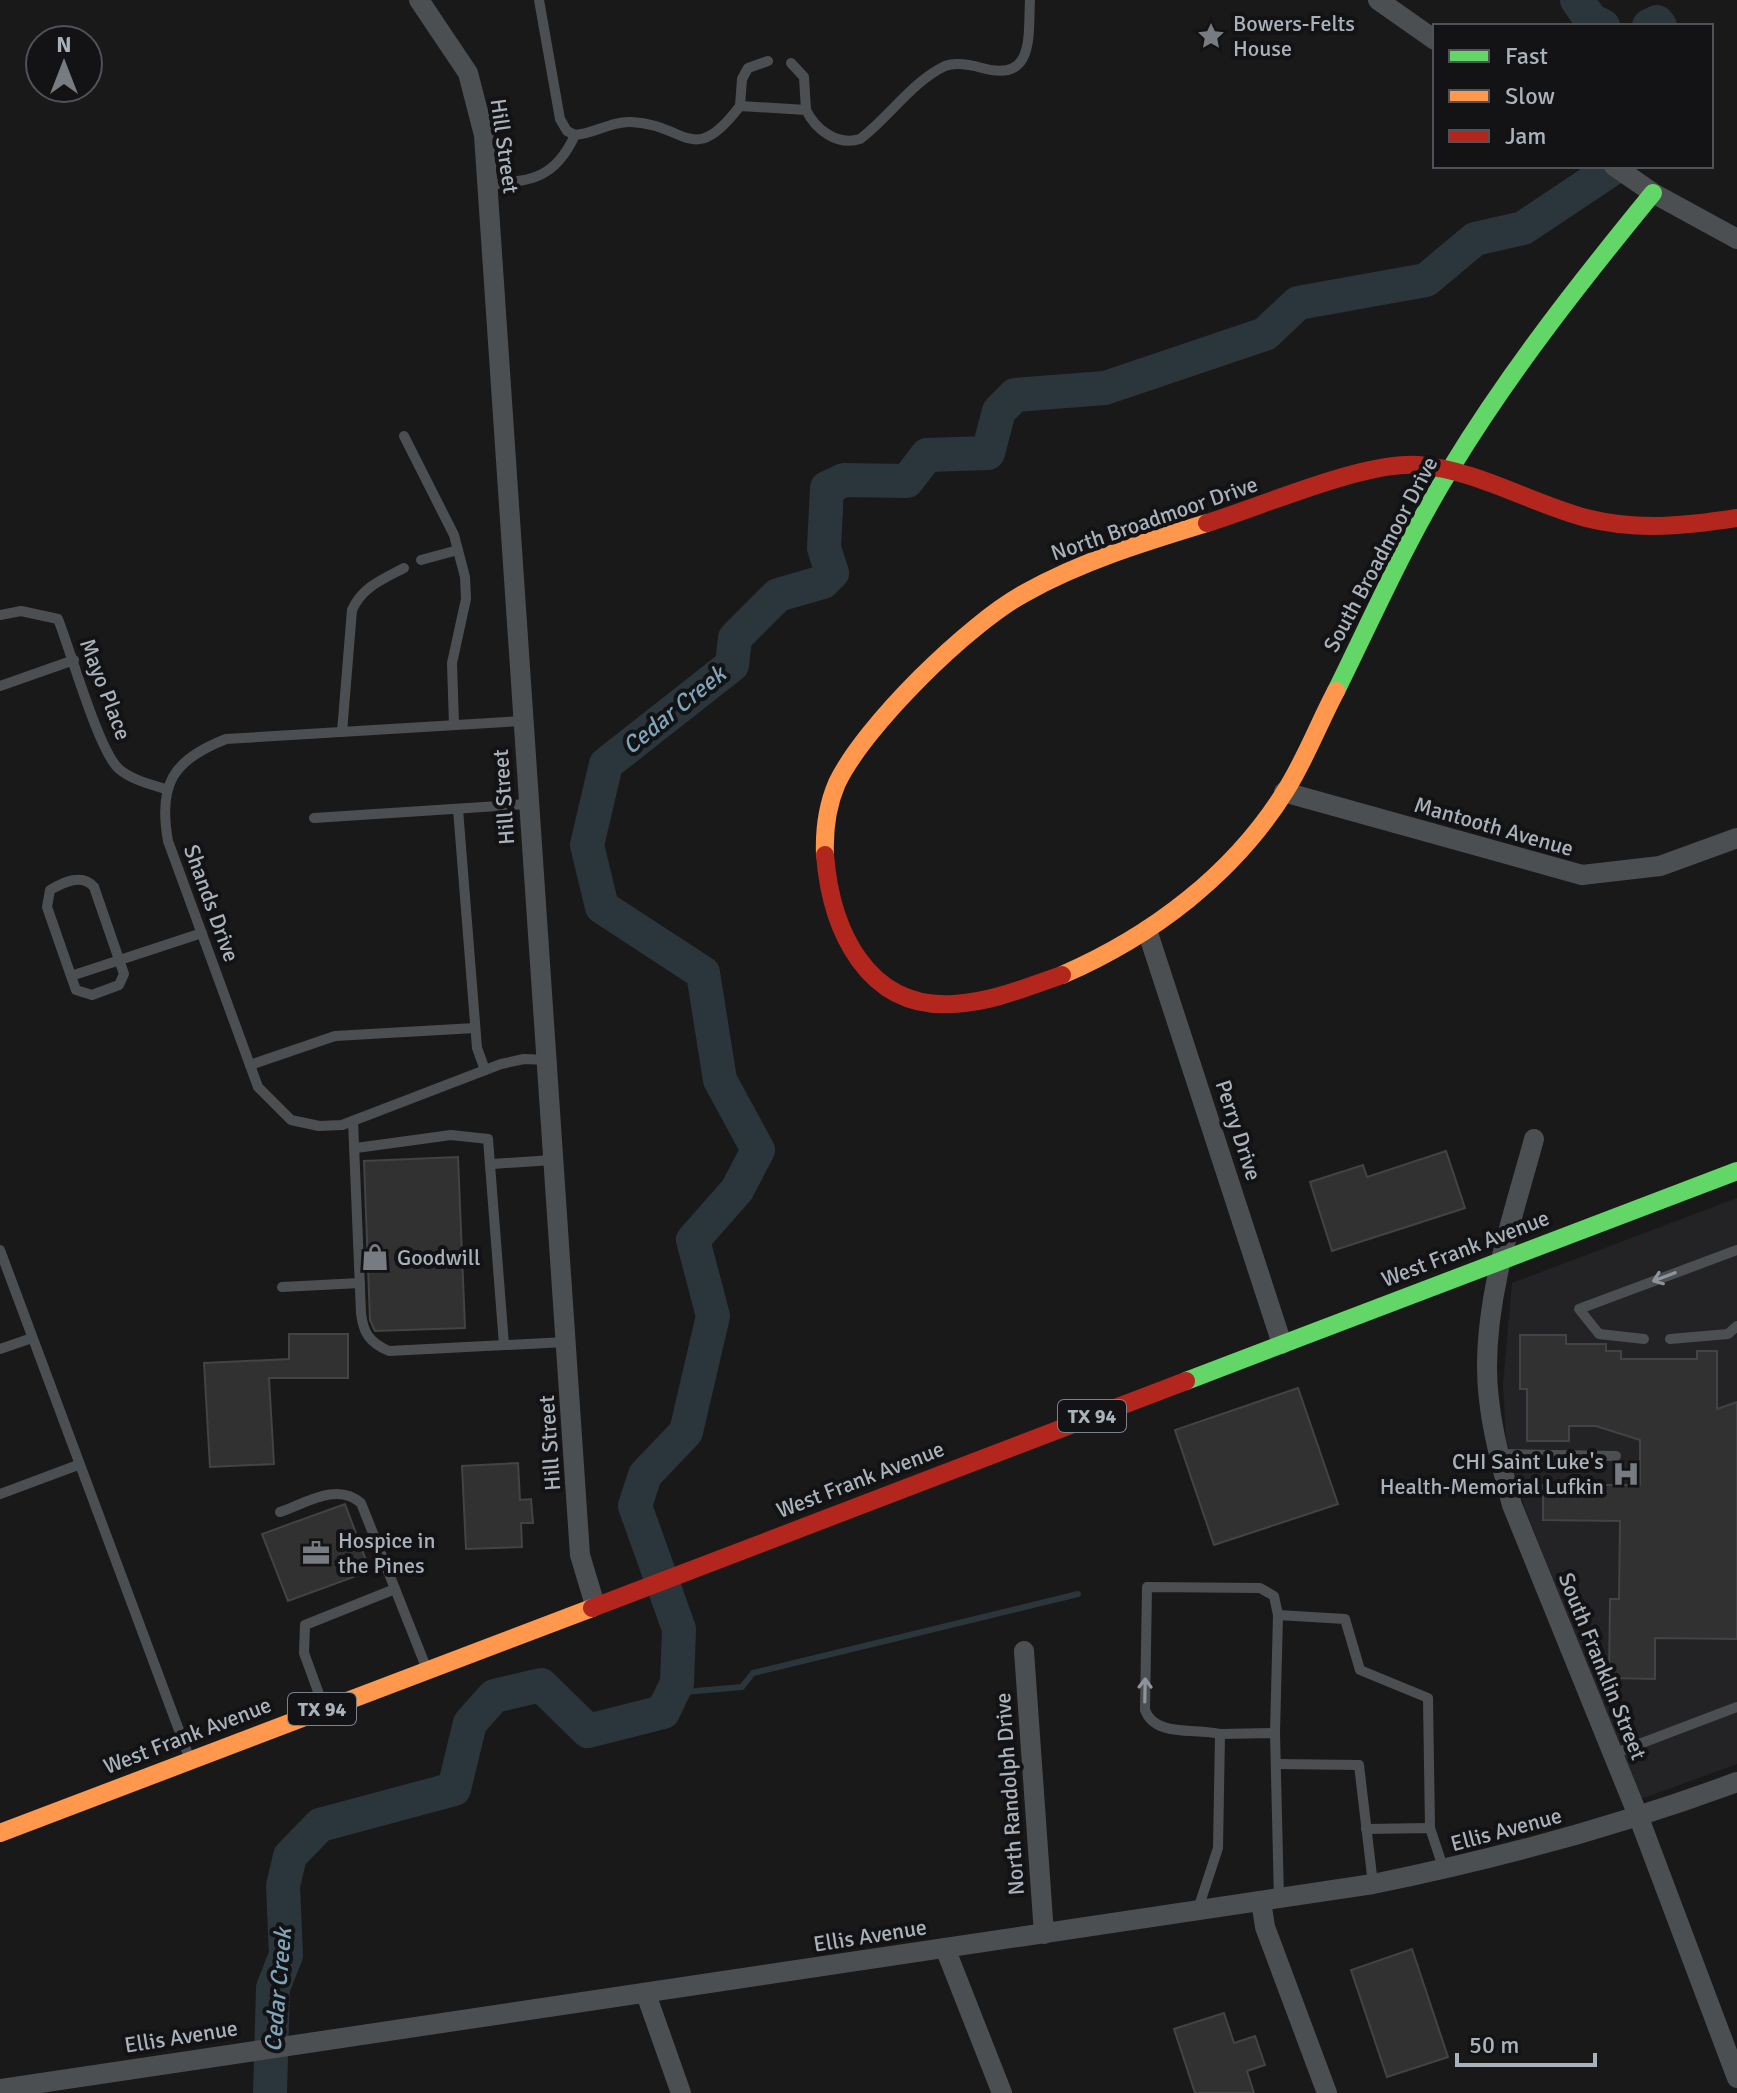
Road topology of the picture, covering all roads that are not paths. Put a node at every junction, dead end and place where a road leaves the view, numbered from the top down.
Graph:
1 (419, 0) edge
2 (539, 0) edge
3 (1030, 0) edge
4 (1378, 0) edge
5 (1433, 39) edge
6 (768, 61) dead end
7 (791, 63) dead end
8 (740, 106) junction
9 (806, 110) junction
10 (575, 135) junction
11 (1617, 168) edge
12 (488, 185) junction
13 (1653, 193) junction
14 (1737, 239) edge
15 (404, 436) dead end
16 (1449, 472) junction
17 (1737, 518) edge
18 (458, 550) junction
19 (421, 560) dead end
20 (404, 568) dead end
21 (0, 615) edge
22 (74, 660) junction
23 (0, 686) edge
24 (522, 721) junction
25 (454, 725) junction
26 (342, 732) junction
27 (165, 789) junction
28 (1284, 792) junction
29 (528, 804) junction
30 (458, 809) junction
31 (314, 818) dead end
32 (1737, 838) edge
33 (1147, 930) junction
34 (202, 933) junction
35 (119, 960) junction
36 (71, 976) junction
37 (475, 1028) junction
38 (547, 1060) junction
39 (250, 1065) junction
40 (485, 1070) junction
41 (353, 1121) junction
42 (1534, 1139) dead end
43 (356, 1148) junction
44 (553, 1160) junction
45 (492, 1164) junction
46 (1737, 1171) edge
47 (0, 1250) edge
48 (1737, 1250) edge
49 (1501, 1260) junction
50 (360, 1283) junction
51 (282, 1287) dead end
52 (1737, 1326) edge
53 (32, 1338) junction
54 (1644, 1339) dead end
55 (1670, 1339) dead end
56 (566, 1342) junction
57 (1282, 1344) junction
58 (504, 1345) junction
59 (0, 1349) edge
60 (1498, 1454) junction
61 (1616, 1456) dead end
62 (78, 1465) junction
63 (0, 1494) edge
64 (280, 1512) dead end
65 (395, 1589) junction
66 (595, 1605) junction
67 (1278, 1615) junction
68 (1024, 1651) dead end
69 (427, 1669) junction
70 (1737, 1707) edge
71 (324, 1708) junction
72 (1275, 1733) junction
73 (1220, 1734) junction
74 (1613, 1754) junction
75 (190, 1759) junction
76 (1277, 1764) junction
77 (1737, 1782) edge
78 (1639, 1818) junction
79 (1430, 1828) junction
80 (1366, 1829) junction
81 (0, 1833) edge
82 (1444, 1870) junction
83 (1373, 1884) junction
84 (1270, 1900) junction
85 (1197, 1911) junction
86 (1044, 1934) junction
87 (945, 1948) junction
88 (646, 1994) junction
89 (1736, 2075) edge
90 (0, 2089) edge
91 (681, 2093) edge
92 (1002, 2093) edge
93 (1327, 2093) edge

1 - 12 street, Hill Street
2 - 10 lane
3 - 9 lane
4 - 5 street
6 - 8 lane
7 - 9 lane
8 - 9 lane
8 - 10 lane
10 - 12 lane
11 - 13 street
12 - 24 street, Hill Street
13 - 14 street
13 - 16 street, South Broadmoor Drive
15 - 18 lane
16 - 17 street, North Broadmoor Drive
16 - 28 street, South Broadmoor Drive
16 - 33 street, North Broadmoor Drive
18 - 19 lane
18 - 25 lane
20 - 26 lane
21 - 22 lane, Mayo Place
22 - 23 lane
22 - 27 lane, Mayo Place
24 - 25 lane
24 - 29 street, Hill Street
25 - 26 lane
26 - 27 lane
27 - 34 lane, Shands Drive
28 - 32 street, Mantooth Avenue
28 - 33 street, South Broadmoor Drive
29 - 30 lane
29 - 38 street, Hill Street
30 - 31 lane
30 - 37 lane
33 - 57 street, Perry Drive
34 - 35 lane
34 - 39 lane, Shands Drive
35 - 36 lane
35 - 36 lane
35 - 36 lane
37 - 39 lane
37 - 40 lane
38 - 40 lane, Shands Drive
38 - 44 street, Hill Street
39 - 41 lane, Shands Drive
40 - 41 lane, Shands Drive
41 - 43 lane
42 - 49 street, South Franklin Street
43 - 45 lane
43 - 50 lane
44 - 45 lane
44 - 56 street, Hill Street
45 - 58 lane
46 - 49 street, West Frank Avenue / TX 94
47 - 53 lane
48 -> 54 lane
49 - 57 street, West Frank Avenue / TX 94
49 - 60 street, South Franklin Street
50 - 51 lane
50 - 58 lane
52 - 55 lane
53 - 59 lane
53 - 62 lane
56 - 58 lane
56 - 66 street, Hill Street
57 - 66 street, West Frank Avenue / TX 94
60 - 61 lane
60 - 74 street, South Franklin Street
62 - 63 lane
62 - 75 lane
64 - 65 lane
65 - 69 lane
65 - 71 lane
66 - 69 street, West Frank Avenue / TX 94
67 - 72 lane
73 -> 67 lane
67 - 79 lane
68 - 86 street, North Randolph Drive
69 - 71 street, West Frank Avenue / TX 94
70 - 74 lane
71 - 75 street, West Frank Avenue / TX 94
72 - 73 lane
72 - 76 lane
73 - 85 lane
74 - 78 street, South Franklin Street
75 - 81 street, West Frank Avenue / TX 94
76 - 80 lane
76 - 84 lane
77 - 78 street, Ellis Avenue
78 - 82 street, Ellis Avenue
78 - 89 street, South Franklin Street
79 - 80 lane
79 - 82 lane
80 - 83 lane
82 - 83 street, Ellis Avenue
83 - 84 street, Ellis Avenue
84 - 85 street, Ellis Avenue
84 - 93 street
85 - 86 street, Ellis Avenue
86 - 87 street, Ellis Avenue
87 - 88 street, Ellis Avenue
87 - 92 street
88 - 90 street, Ellis Avenue
88 - 91 street

